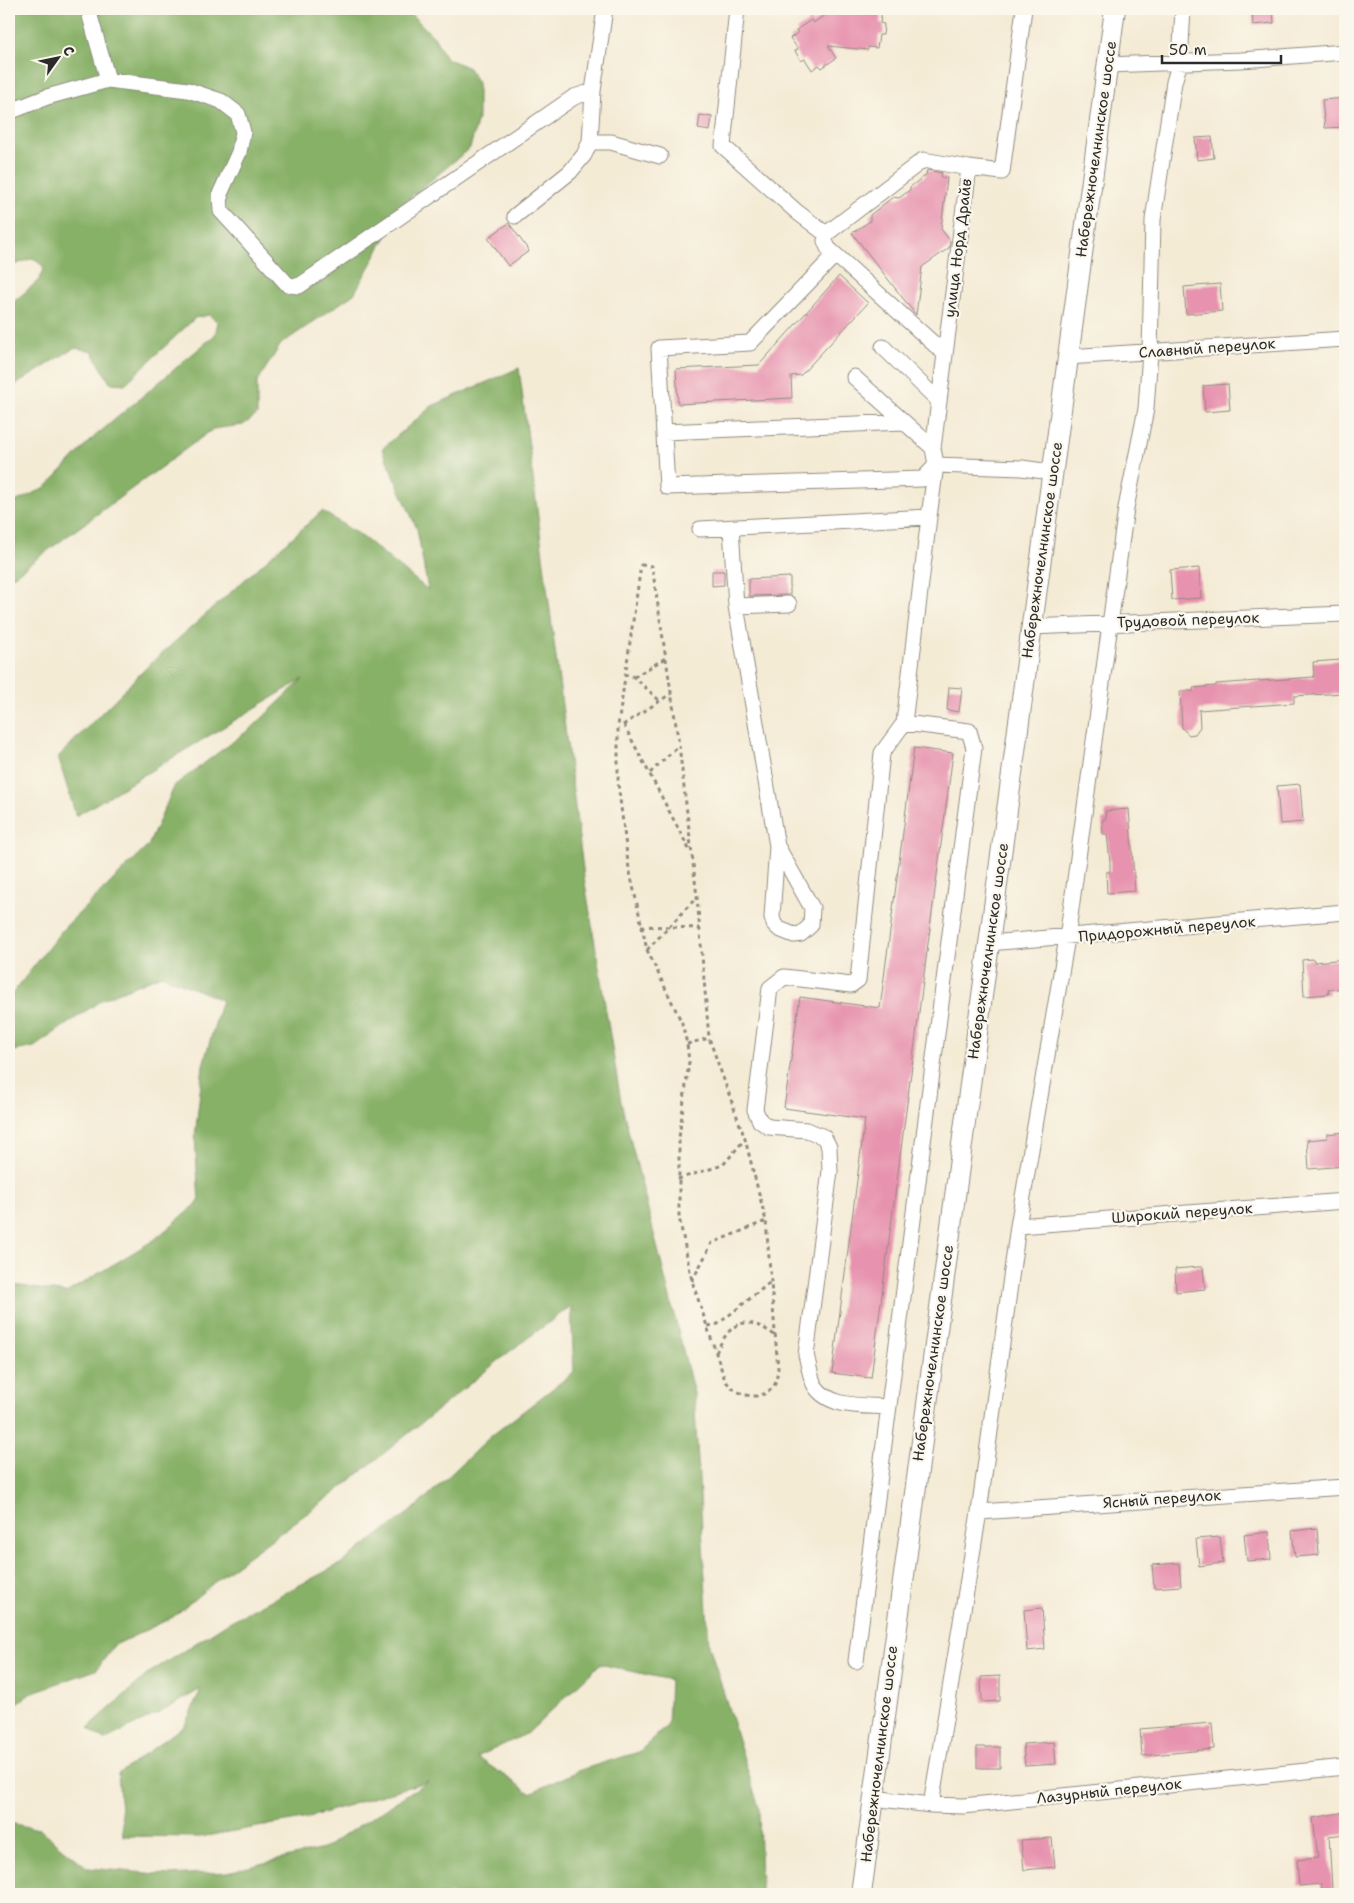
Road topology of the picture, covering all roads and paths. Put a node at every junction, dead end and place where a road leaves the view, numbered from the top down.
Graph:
1 (88, 9) edge
2 (605, 9) edge
3 (737, 9) edge
4 (1024, 9) edge
5 (1115, 9) edge
6 (1183, 9) edge
7 (1345, 52) edge
8 (1180, 62) junction
9 (1108, 65) junction
10 (108, 80) junction
11 (593, 91) junction
12 (9, 112) edge
13 (590, 142) junction
14 (660, 156) dead end
15 (969, 168) junction
16 (515, 216) dead end
17 (826, 234) junction
18 (835, 255) junction
19 (1345, 339) edge
20 (883, 347) dead end
21 (1150, 352) junction
22 (945, 354) junction
23 (1068, 357) junction
24 (854, 376) dead end
25 (939, 400) junction
26 (904, 422) junction
27 (664, 432) junction
28 (933, 448) junction
29 (936, 465) junction
30 (1052, 472) junction
31 (929, 517) junction
32 (731, 528) junction
33 (700, 529) dead end
34 (789, 604) dead end
35 (736, 606) junction
36 (1345, 614) edge
37 (1111, 623) junction
38 (1031, 627) junction
39 (667, 657) junction
40 (624, 674) junction
41 (634, 677) junction
42 (672, 693) junction
43 (660, 701) junction
44 (904, 722) junction
45 (624, 725) junction
46 (618, 726) junction
47 (679, 745) junction
48 (650, 773) junction
49 (777, 846) junction
50 (691, 853) junction
51 (696, 897) junction
52 (1345, 912) edge
53 (641, 926) junction
54 (668, 927) junction
55 (699, 928) junction
56 (1067, 938) junction
57 (989, 943) junction
58 (647, 950) junction
59 (709, 1038) junction
60 (687, 1044) junction
61 (745, 1139) junction
62 (678, 1179) junction
63 (1345, 1201) edge
64 (766, 1221) junction
65 (1018, 1226) junction
66 (692, 1281) junction
67 (772, 1281) junction
68 (708, 1326) junction
69 (776, 1336) junction
70 (716, 1353) junction
71 (889, 1407) junction
72 (1345, 1487) edge
73 (979, 1512) junction
74 (856, 1661) dead end
75 (1345, 1767) edge
76 (873, 1798) junction
77 (931, 1805) junction
78 (861, 1894) edge

1 - 10 street
2 - 11 street
3 - 17 street
4 - 15 street, улица Норд Драйв
5 - 9 main road, Набережночелнинское шоссе
6 - 8 street
7 - 8 street
8 - 9 street
8 - 21 street
9 - 23 main road, Набережночелнинское шоссе
10 - 11 street
10 - 12 street
11 - 13 street
13 - 14 street
13 - 16 street
15 - 17 street
15 - 22 street, улица Норд Драйв
17 - 18 street
18 - 22 street
18 - 27 street
19 - 21 street, Славный переулок
20 - 25 street
21 - 23 street, Славный переулок
21 - 37 street
22 - 25 street, улица Норд Драйв
23 - 30 main road, Набережночелнинское шоссе
24 - 26 street
25 - 28 street, улица Норд Драйв
26 - 27 street
26 - 28 street
27 - 29 street
28 - 29 street, улица Норд Драйв
29 - 30 street
29 - 31 street, улица Норд Драйв
30 - 38 main road, Набережночелнинское шоссе
31 - 32 street
31 - 44 street, улица Норд Драйв
32 - 33 street
32 - 35 street
34 - 35 street
35 - 49 street
36 - 37 street, Трудовой переулок
37 - 38 street, Трудовой переулок
37 - 56 street
38 - 57 main road, Набережночелнинское шоссе
39 - 40 path
39 - 41 path
39 - 42 path
40 - 41 path
40 - 46 path
41 - 43 path
42 - 43 path
42 - 47 path
43 - 45 path
44 - 71 street
44 - 71 street
45 - 46 path
45 - 48 path
46 - 53 path
47 - 48 path
47 - 50 path
48 - 50 path
49 - 49 street
50 - 51 path
51 - 54 path
51 - 55 path
52 - 56 street, Придорожный переулок
53 - 54 path
53 - 58 path
54 - 55 path
54 - 58 path
55 - 59 path
56 - 57 street, Придорожный переулок
56 - 65 street
57 - 76 main road, Набережночелнинское шоссе
58 - 60 path
59 - 60 path
59 - 61 path
60 - 62 path
61 - 62 path
61 - 64 path
62 - 66 path
63 - 65 street, Широкий переулок
64 - 66 path
64 - 67 path
65 - 73 street
66 - 68 path
67 - 68 path
67 - 69 path
68 - 70 path
69 - 70 path
69 - 70 path
71 - 74 street
72 - 73 street, Ясный переулок
73 - 77 street
75 - 77 street, Лазурный переулок
76 - 77 street, Лазурный переулок
76 - 78 main road, Набережночелнинское шоссе

